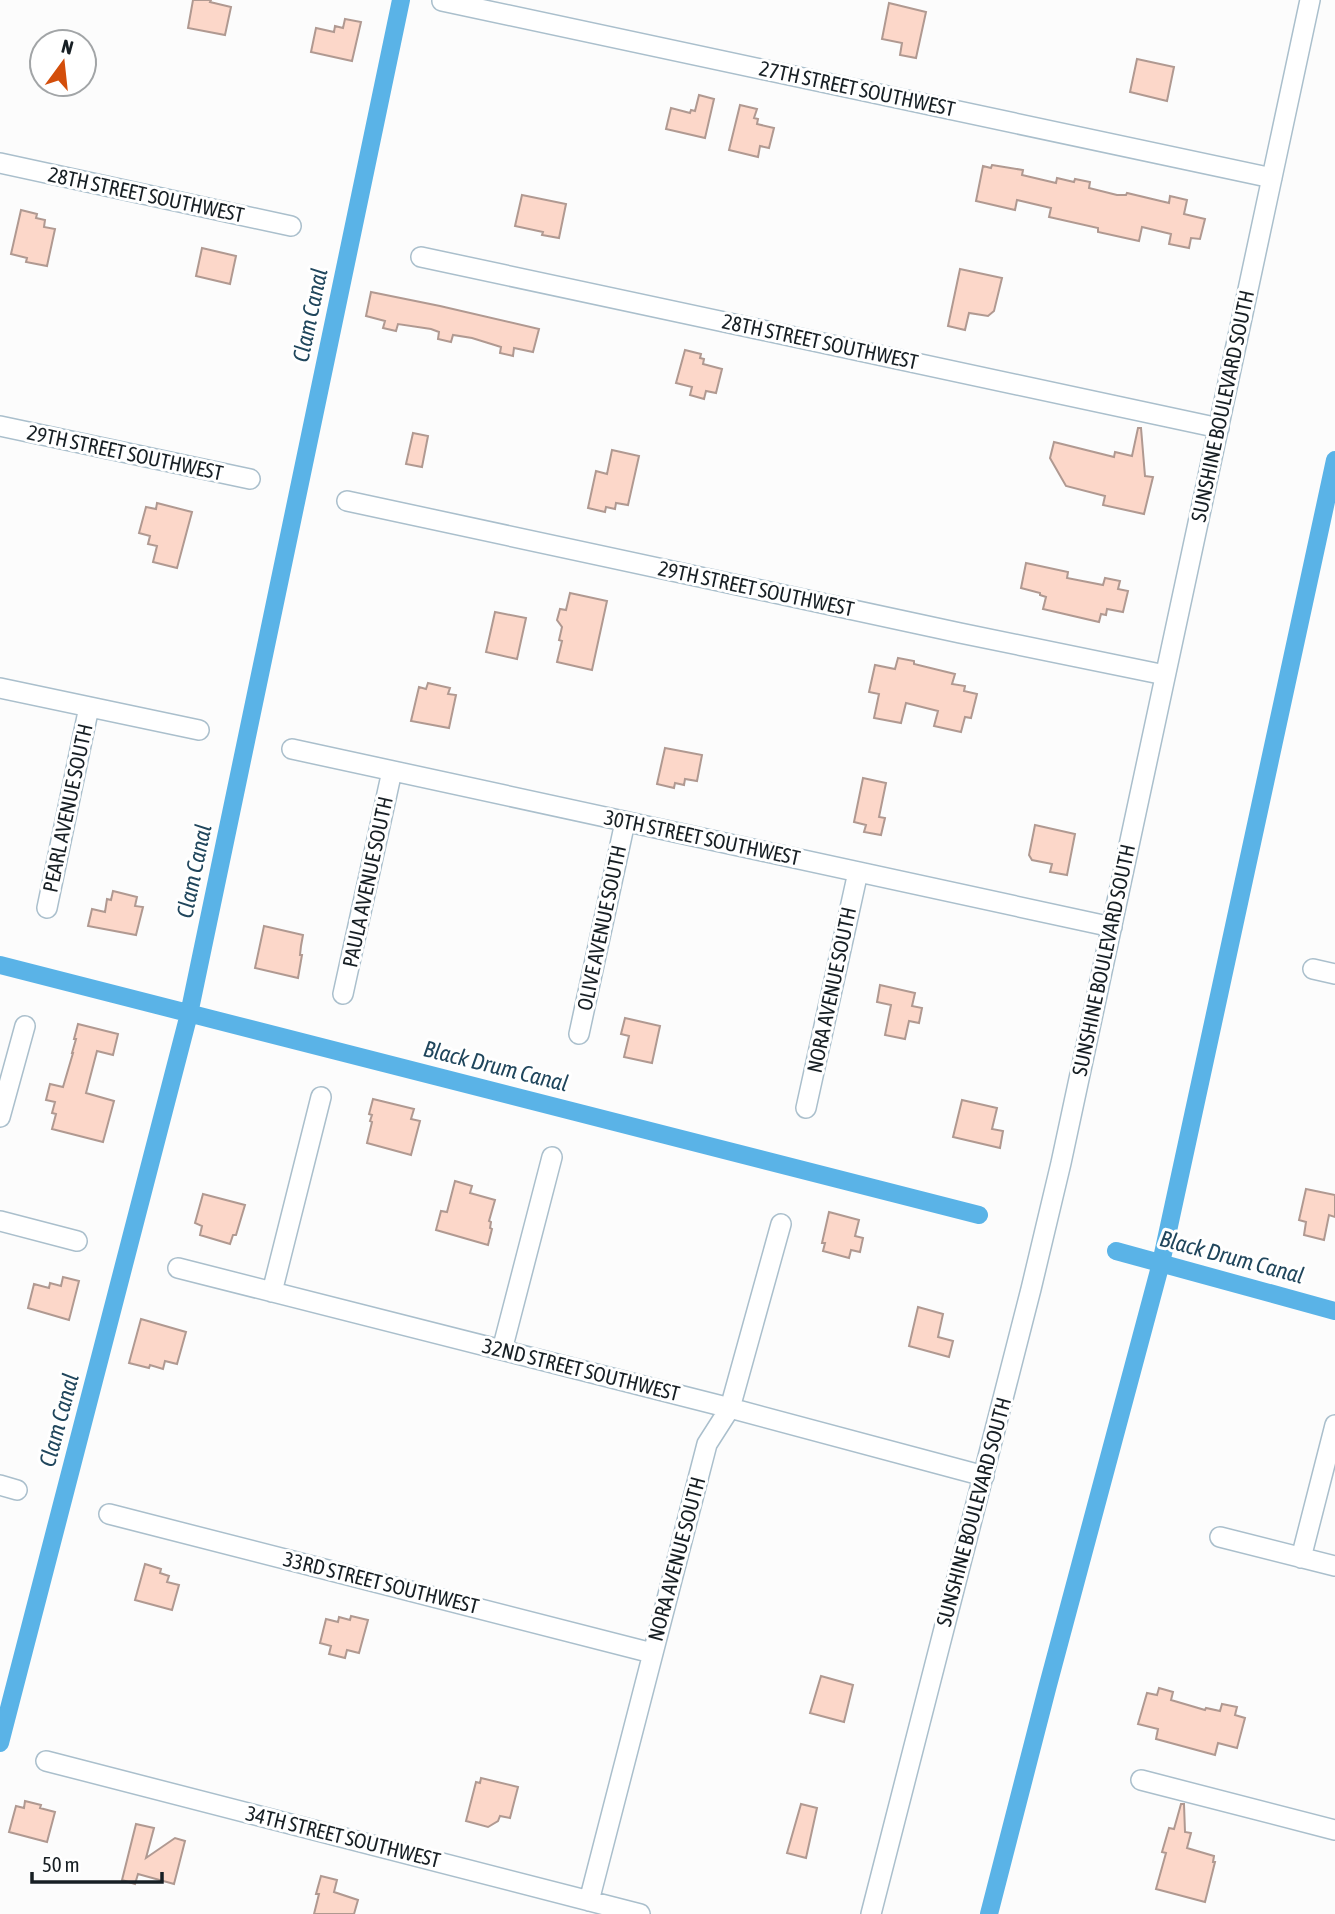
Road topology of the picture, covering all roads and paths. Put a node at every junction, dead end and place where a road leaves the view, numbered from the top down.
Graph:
1 (1310, 0) edge
2 (442, 1) edge
3 (0, 163) edge
4 (1272, 178) junction
5 (291, 226) dead end
6 (421, 257) dead end
7 (0, 426) edge
8 (1219, 428) junction
9 (250, 479) dead end
10 (347, 501) dead end
11 (1165, 675) junction
12 (0, 688) edge
13 (89, 707) junction
14 (199, 730) dead end
15 (292, 749) dead end
16 (392, 771) junction
17 (625, 822) junction
18 (858, 872) junction
19 (47, 908) dead end
20 (1112, 927) junction
21 (1313, 969) dead end
22 (1335, 974) edge
23 (343, 993) dead end
24 (25, 1026) dead end
25 (579, 1034) dead end
26 (321, 1097) dead end
27 (806, 1108) dead end
28 (0, 1117) edge
29 (552, 1157) dead end
30 (0, 1222) edge
31 (781, 1224) dead end
32 (77, 1241) dead end
33 (177, 1268) dead end
34 (272, 1292) junction
35 (502, 1350) junction
36 (730, 1408) junction
37 (1335, 1425) edge
38 (984, 1475) junction
39 (110, 1514) dead end
40 (1220, 1537) dead end
41 (1301, 1558) junction
42 (1335, 1566) edge
43 (652, 1653) junction
44 (46, 1761) dead end
45 (1141, 1780) dead end
46 (1335, 1830) edge
47 (589, 1900) junction
48 (640, 1914) edge
49 (871, 1914) edge

1 - 4 street, SUNSHINE BOULEVARD SOUTH
2 - 4 street, 27TH STREET SOUTHWEST
3 - 5 street, 28TH STREET SOUTHWEST
4 - 8 street, SUNSHINE BOULEVARD SOUTH
6 - 8 street, 28TH STREET SOUTHWEST
7 - 9 street, 29TH STREET SOUTHWEST
8 - 11 street, SUNSHINE BOULEVARD SOUTH
10 - 11 street, 29TH STREET SOUTHWEST
11 - 20 street, SUNSHINE BOULEVARD SOUTH
12 - 13 street
13 - 14 street
13 - 19 street, PEARL AVENUE SOUTH
15 - 16 street, 30TH STREET SOUTHWEST
16 - 17 street, 30TH STREET SOUTHWEST
16 - 23 street, PAULA AVENUE SOUTH
17 - 18 street, 30TH STREET SOUTHWEST
17 - 25 street, OLIVE AVENUE SOUTH
18 - 20 street, 30TH STREET SOUTHWEST
18 - 27 street, NORA AVENUE SOUTH
20 - 38 street, SUNSHINE BOULEVARD SOUTH
21 - 22 street
24 - 28 street
26 - 34 street
29 - 35 street
30 - 32 street
31 - 36 street, NORA AVENUE SOUTH
33 - 34 street, 32ND STREET SOUTHWEST
34 - 35 street, 32ND STREET SOUTHWEST
35 - 36 street, 32ND STREET SOUTHWEST
36 - 38 street, 32ND STREET SOUTHWEST
36 - 43 street, NORA AVENUE SOUTH
37 - 41 street
38 - 49 street, SUNSHINE BOULEVARD SOUTH
39 - 43 street, 33RD STREET SOUTHWEST
40 - 41 street
41 - 42 street
43 - 47 street, NORA AVENUE SOUTH
44 - 47 street, 34TH STREET SOUTHWEST
45 - 46 street
47 - 48 street, 34TH STREET SOUTHWEST

